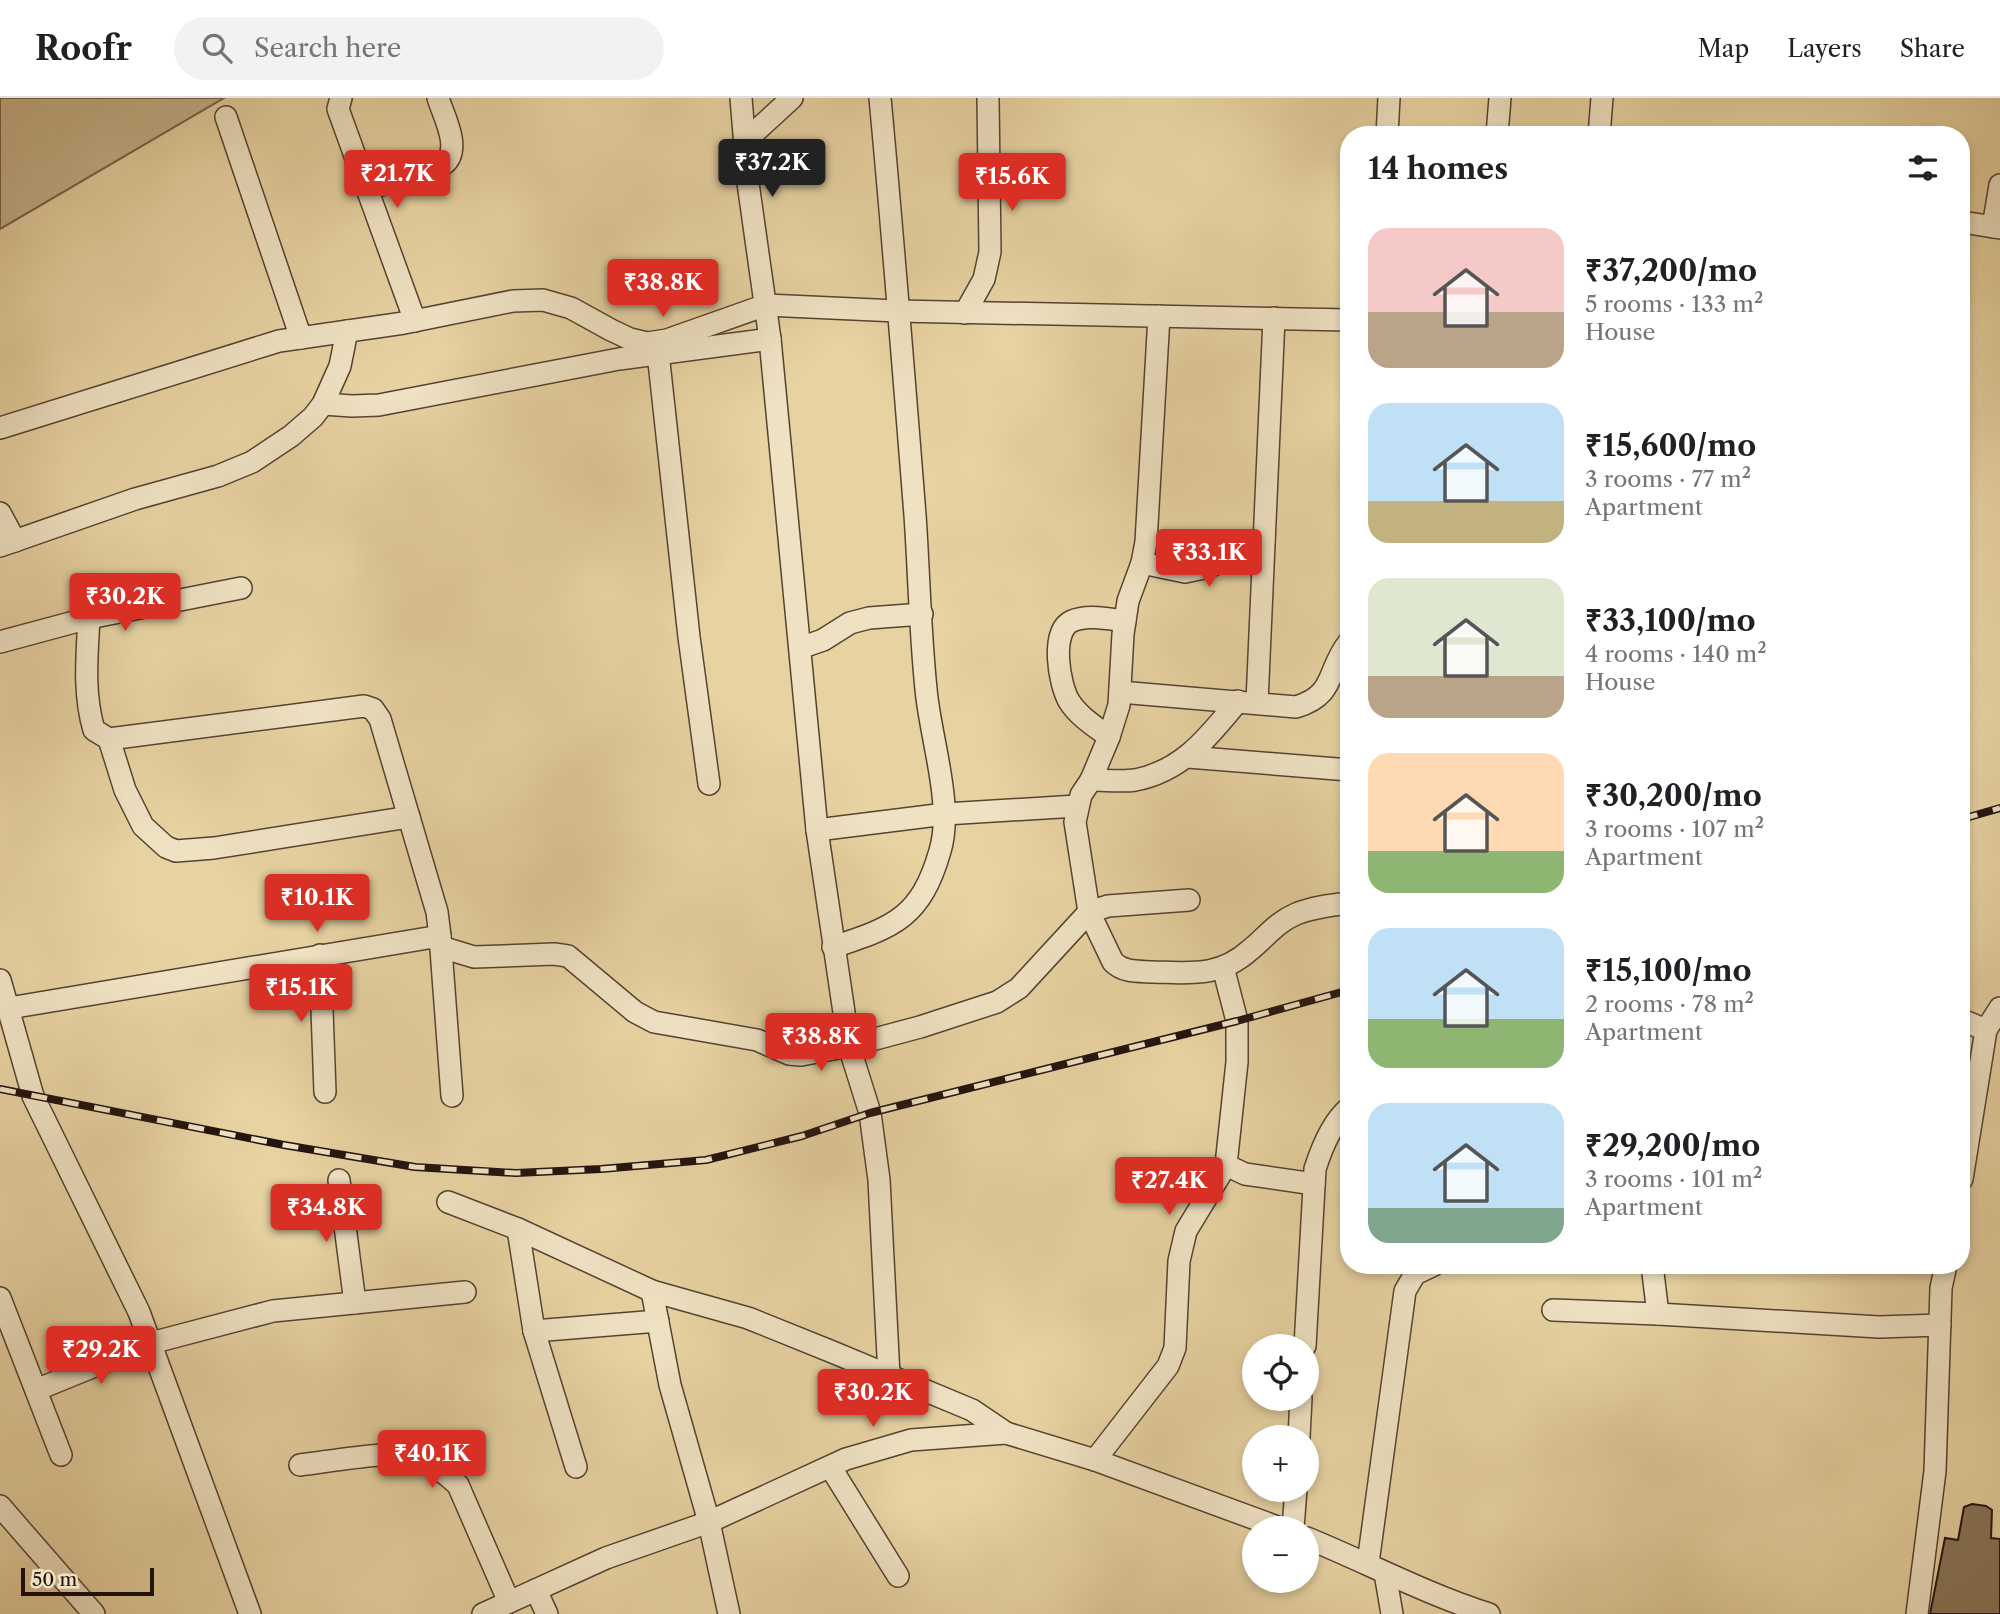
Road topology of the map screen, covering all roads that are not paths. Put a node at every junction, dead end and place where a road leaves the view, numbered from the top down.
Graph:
1 (341, 98) edge
2 (438, 98) edge
3 (741, 98) edge
4 (792, 98) edge
5 (880, 98) edge
6 (988, 98) edge
7 (1389, 98) edge
8 (1500, 98) edge
9 (1602, 98) edge
10 (226, 117) dead end
11 (1387, 126) edge
12 (1498, 126) edge
13 (1600, 126) edge
14 (744, 142) junction
15 (2000, 185) edge
16 (367, 190) junction
17 (1970, 223) edge
18 (1996, 227) edge
19 (766, 305) junction
20 (897, 311) junction
21 (965, 313) junction
22 (1159, 316) junction
23 (1274, 318) junction
24 (1340, 320) edge
25 (415, 321) junction
26 (347, 331) junction
27 (301, 338) junction
28 (770, 339) junction
29 (658, 353) junction
30 (323, 404) junction
31 (0, 428) edge
32 (0, 513) edge
33 (1264, 538) junction
34 (8, 544) edge
35 (1142, 564) junction
36 (241, 588) dead end
37 (922, 614) junction
38 (89, 618) junction
39 (1125, 621) junction
40 (0, 642) edge
41 (800, 649) junction
42 (1340, 653) edge
43 (1120, 692) junction
44 (1248, 702) junction
45 (1109, 737) junction
46 (109, 739) junction
47 (1188, 757) junction
48 (1340, 769) edge
49 (1091, 780) junction
50 (709, 783) dead end
51 (1077, 806) junction
52 (945, 814) junction
53 (409, 817) junction
54 (817, 830) junction
55 (1189, 900) dead end
56 (1340, 905) edge
57 (1089, 912) junction
58 (441, 941) junction
59 (834, 947) junction
60 (320, 955) junction
61 (1223, 967) junction
62 (1, 984) edge
63 (9, 1008) junction
64 (2000, 1008) edge
65 (1970, 1023) edge
66 (1986, 1030) junction
67 (849, 1046) junction
68 (325, 1092) dead end
69 (452, 1096) dead end
70 (1340, 1118) edge
71 (1970, 1129) edge
72 (1226, 1165) junction
73 (339, 1180) dead end
74 (1314, 1184) junction
75 (448, 1202) dead end
76 (517, 1228) junction
77 (1415, 1274) edge
78 (1653, 1274) edge
79 (1944, 1274) edge
80 (652, 1291) junction
81 (465, 1292) dead end
82 (0, 1298) edge
83 (355, 1303) junction
84 (1553, 1310) dead end
85 (1658, 1314) junction
86 (658, 1321) junction
87 (1940, 1325) junction
88 (534, 1331) junction
89 (1305, 1334) edge
90 (151, 1343) junction
91 (889, 1376) junction
92 (36, 1390) junction
93 (1006, 1433) junction
94 (61, 1455) dead end
95 (1095, 1460) junction
96 (300, 1465) dead end
97 (576, 1467) dead end
98 (831, 1468) junction
99 (0, 1506) edge
100 (1247, 1516) edge
101 (709, 1522) junction
102 (1319, 1543) edge
103 (1376, 1568) junction
104 (898, 1576) dead end
105 (536, 1590) junction
106 (509, 1602) junction
107 (94, 1614) edge
108 (250, 1614) edge
109 (483, 1614) edge
110 (547, 1614) edge
111 (729, 1614) edge
112 (1392, 1614) edge
113 (1489, 1614) edge
114 (1917, 1614) edge

1 - 16 street
2 - 16 street
3 - 14 street
4 - 14 street
5 - 20 street
6 - 21 street
7 - 11 street
8 - 12 street
9 - 13 street
10 - 27 street
14 - 19 street
15 - 18 street
16 - 25 street
17 - 18 street
19 - 20 street
19 - 25 street
19 - 28 street
20 - 21 street
20 - 37 street
21 - 22 street
22 - 23 street
22 - 35 street
23 - 24 street
23 - 33 street
25 - 26 street
26 - 27 street
26 - 30 street
27 - 31 street
28 - 29 street
28 - 41 street
29 - 30 street
29 - 50 street
30 - 34 street
32 - 34 street
33 - 35 street
33 - 44 street
35 - 39 street
36 - 38 street
37 - 41 street
37 - 52 street
38 - 40 street
38 - 46 street
39 - 43 street
39 - 45 street
41 - 54 street
42 - 44 street
43 - 44 street
43 - 45 street
44 - 47 street
45 - 49 street
46 - 53 street
46 - 53 street
47 - 48 street
47 - 49 street
49 - 51 street
51 - 52 street
51 - 57 street
52 - 54 street
52 - 59 street
53 - 58 street
54 - 59 street
55 - 57 street
56 - 61 street
57 - 61 street
57 - 67 street
58 - 60 street
58 - 67 street
58 - 69 street
59 - 67 street
60 - 63 street
60 - 68 street
61 - 72 street
62 - 63 street
63 - 90 street
64 - 66 street
65 - 66 street
66 - 71 street
67 - 91 street
70 - 74 street
72 - 74 street
72 - 95 street
73 - 83 street
74 - 89 street
75 - 76 street
76 - 80 street
76 - 88 street
77 - 103 street
78 - 85 street
79 - 87 street
80 - 86 street
80 - 91 street
81 - 83 street
82 - 92 street
83 - 90 street
84 - 85 street
85 - 87 street
86 - 88 street
86 - 101 street
87 - 114 street
88 - 97 street
90 - 92 street
90 - 108 street
91 - 93 street
92 - 94 street
93 - 95 street
93 - 98 street
95 - 100 street
96 - 106 street
98 - 101 street
98 - 104 street
99 - 107 street
101 - 105 street
101 - 111 street
102 - 103 street
103 - 112 street
103 - 113 street
105 - 106 street
105 - 110 street
106 - 109 street

